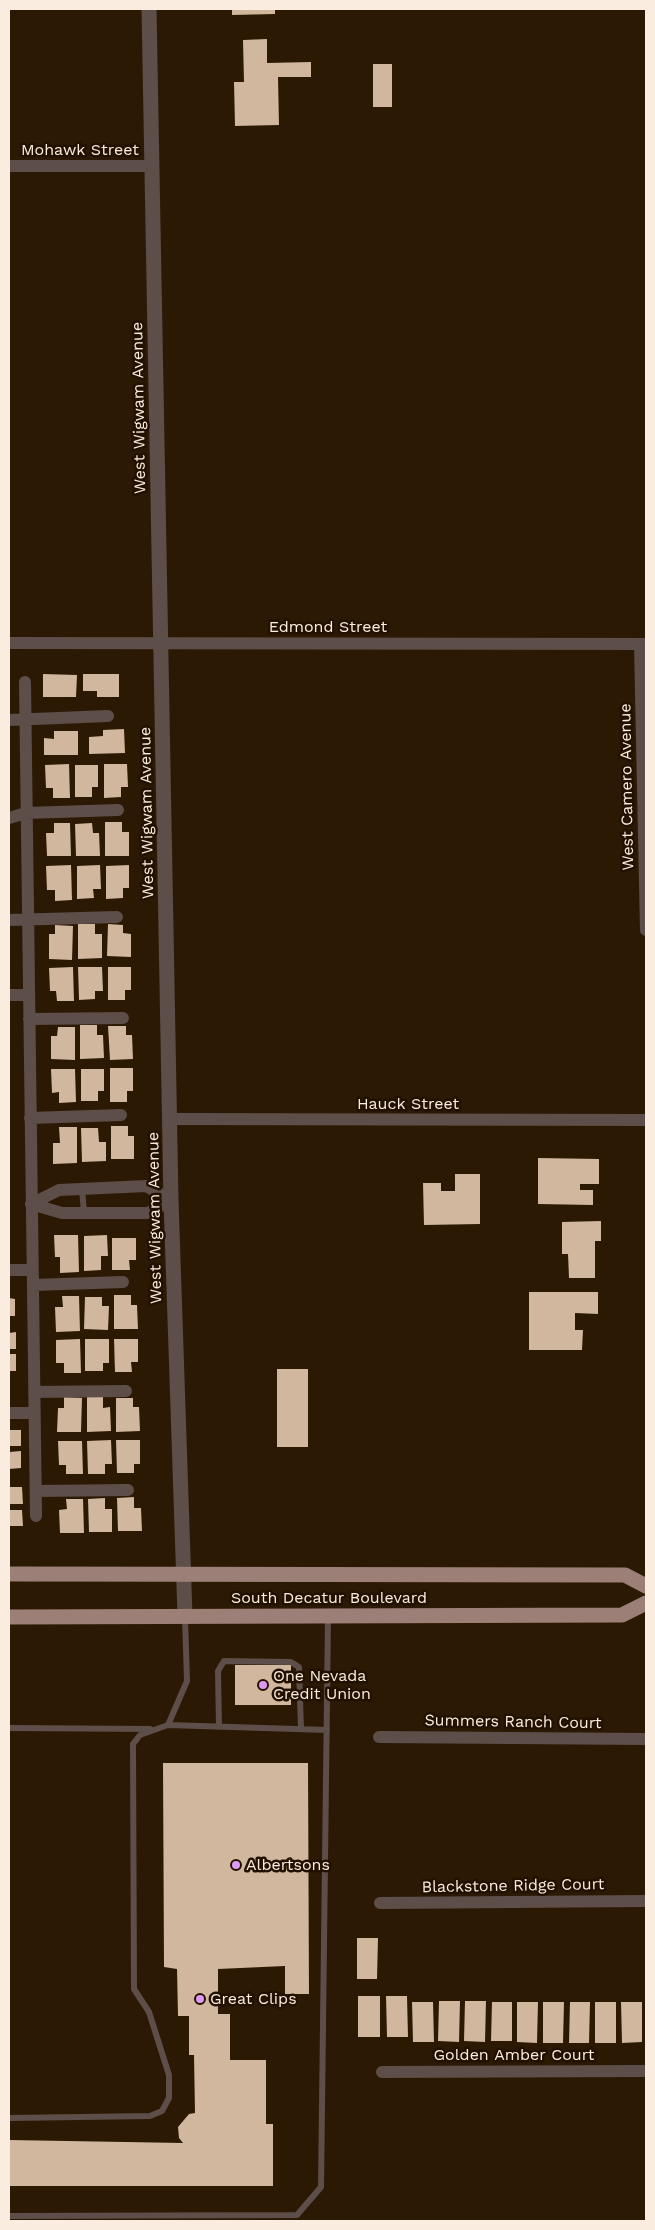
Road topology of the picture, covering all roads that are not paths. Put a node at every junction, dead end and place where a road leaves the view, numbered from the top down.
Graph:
1 (149, 9) edge
2 (9, 166) edge
3 (152, 166) junction
4 (9, 643) edge
5 (161, 643) junction
6 (643, 644) edge
7 (25, 682) dead end
8 (108, 716) dead end
9 (9, 720) edge
10 (25, 720) junction
11 (118, 810) dead end
12 (26, 812) junction
13 (9, 818) edge
14 (117, 917) dead end
15 (28, 918) junction
16 (9, 920) edge
17 (646, 930) edge
18 (9, 995) edge
19 (28, 995) junction
20 (123, 1018) dead end
21 (29, 1019) junction
22 (121, 1114) dead end
23 (30, 1118) junction
24 (170, 1119) junction
25 (646, 1120) edge
26 (82, 1188) junction
27 (171, 1200) junction
28 (31, 1204) junction
29 (84, 1212) junction
30 (9, 1270) edge
31 (32, 1270) junction
32 (123, 1282) dead end
33 (32, 1285) junction
34 (126, 1391) dead end
35 (34, 1392) junction
36 (9, 1413) edge
37 (34, 1413) junction
38 (128, 1490) dead end
39 (36, 1491) junction
40 (36, 1516) dead end
41 (9, 1574) edge
42 (183, 1575) junction
43 (646, 1586) edge
44 (646, 1603) edge
45 (184, 1616) junction
46 (328, 1616) junction
47 (9, 1617) edge
48 (168, 1725) junction
49 (219, 1727) junction
50 (9, 1728) edge
51 (156, 1729) junction
52 (301, 1729) junction
53 (327, 1730) junction
54 (379, 1737) dead end
55 (646, 1739) edge
56 (646, 1901) edge
57 (380, 1903) dead end
58 (646, 2071) edge
59 (382, 2072) dead end
60 (9, 2118) edge
61 (9, 2216) edge

1 - 3 street, West Wigwam Avenue
2 - 3 street, Mohawk Street
3 - 5 street, West Wigwam Avenue
4 - 5 street, Edmond Street
5 - 6 street, Edmond Street
5 - 24 street, West Wigwam Avenue
6 - 17 street, West Camero Avenue
7 - 10 street
8 - 10 street
9 - 10 street
10 - 12 street
11 - 12 street
12 - 13 street
12 - 15 street
14 - 15 street
15 - 16 street
15 - 19 street
18 - 19 street
19 - 21 street
20 - 21 street
21 - 23 street
22 - 23 street
23 - 28 street
24 - 25 street, Hauck Street
24 - 27 street, West Wigwam Avenue
26 - 27 street
26 - 28 street
26 - 29 lane
27 - 29 street
27 - 42 street, West Wigwam Avenue
28 - 29 street
28 - 31 street
30 - 31 street
31 - 33 street
32 - 33 street
33 - 35 street
34 - 35 street
35 - 37 street
36 - 37 street
37 - 39 street
38 - 39 street
39 - 40 street
41 - 42 main road, South Decatur Boulevard
42 - 43 main road, South Decatur Boulevard
42 - 45 street, West Wigwam Avenue
44 - 46 main road, South Decatur Boulevard
45 - 46 main road, South Decatur Boulevard
45 - 47 main road, South Decatur Boulevard
45 - 48 lane
46 - 53 lane
48 - 49 lane
48 - 51 lane
49 - 52 lane
49 - 52 lane
50 - 51 lane
51 - 60 lane
52 - 53 lane
53 - 61 lane
54 - 55 street, Summers Ranch Court
56 - 57 street, Blackstone Ridge Court
58 - 59 street, Golden Amber Court

